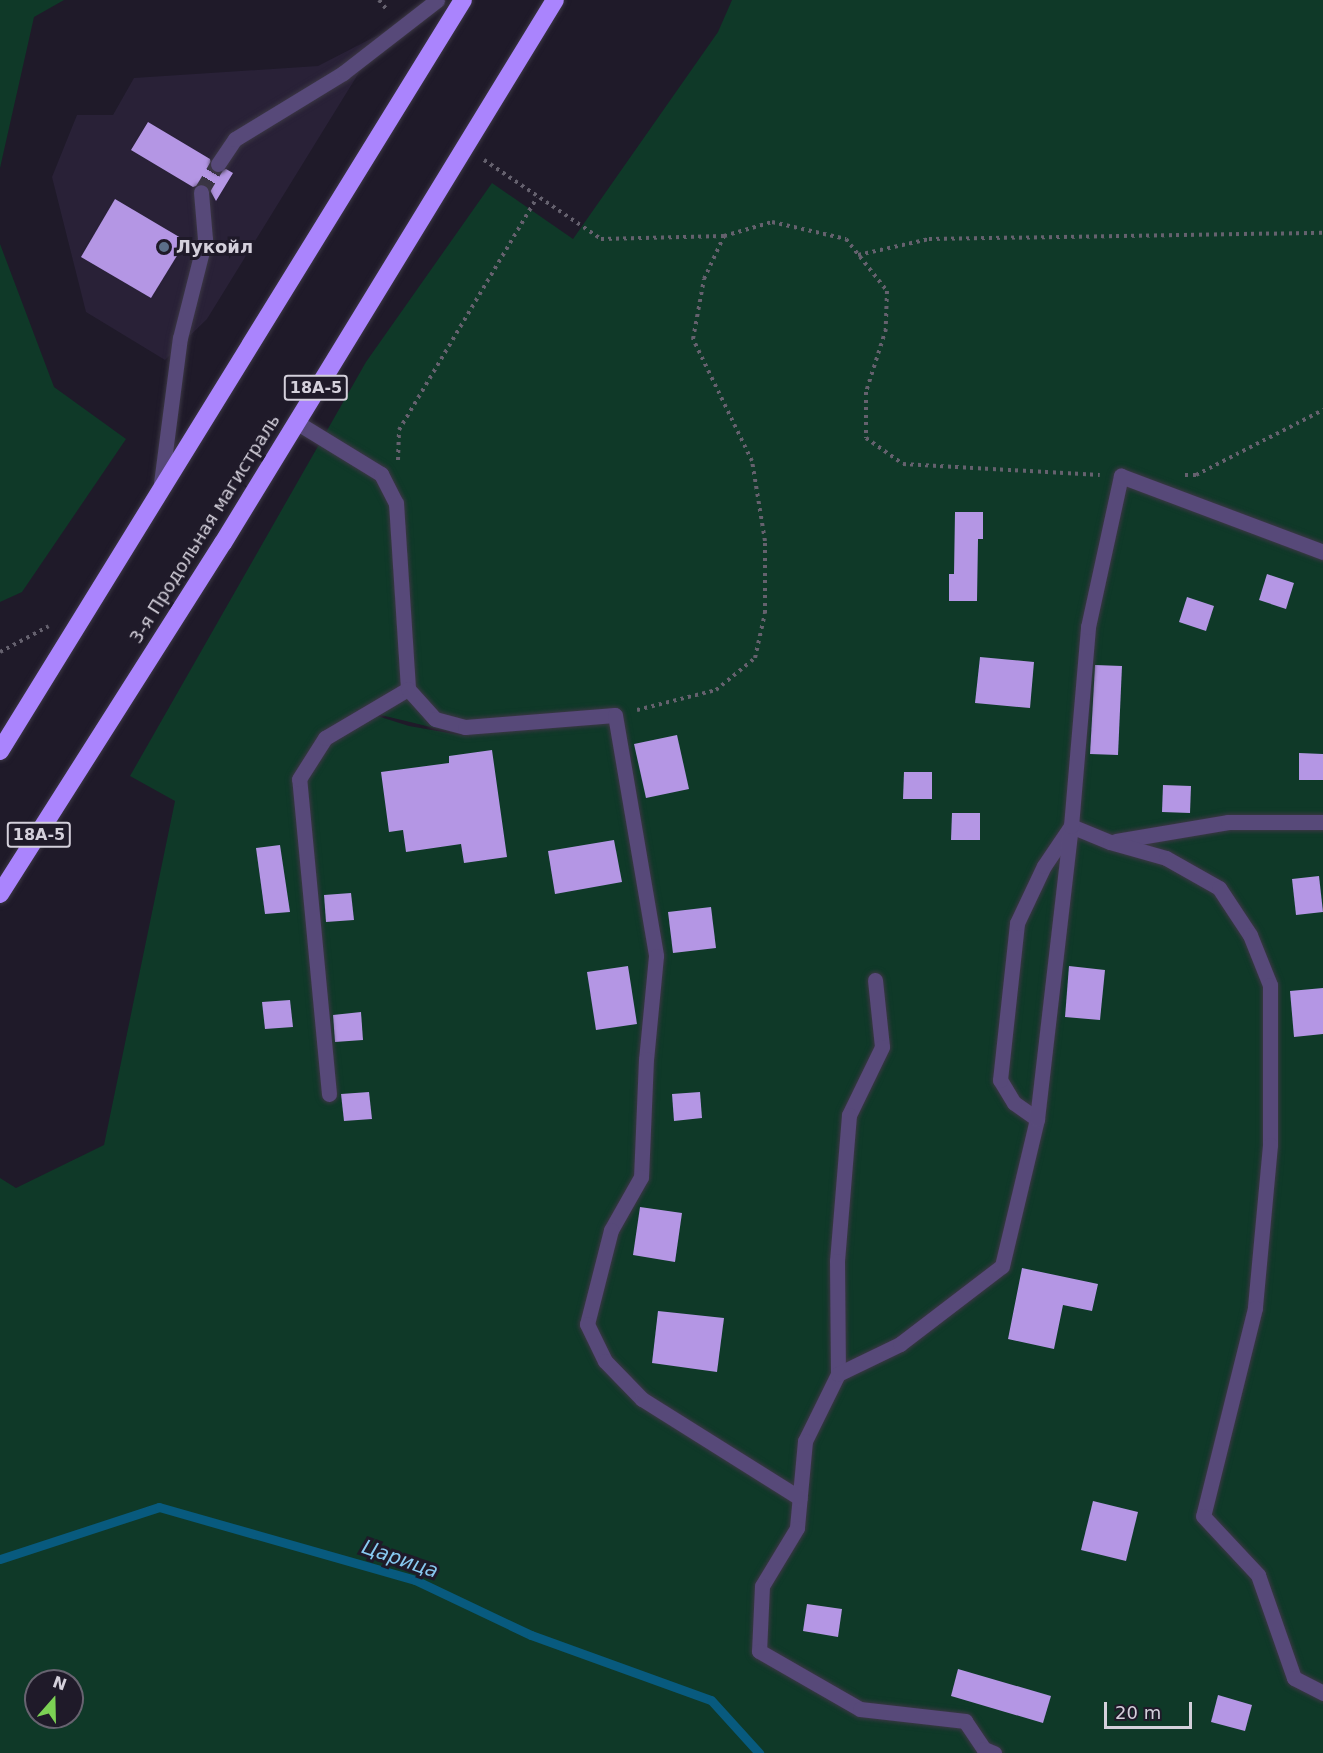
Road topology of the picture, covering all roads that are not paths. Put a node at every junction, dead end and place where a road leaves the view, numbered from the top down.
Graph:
1 (437, 0) edge
2 (463, 0) edge
3 (555, 0) edge
4 (218, 164) tunnel mouth
5 (201, 192) tunnel mouth
6 (296, 422) junction
7 (159, 493) junction
8 (1323, 552) edge
9 (408, 689) junction
10 (0, 751) edge
11 (1323, 822) edge
12 (1071, 826) junction
13 (1110, 842) junction
14 (0, 894) edge
15 (875, 980) dead end
16 (329, 1094) dead end
17 (1037, 1119) junction
18 (838, 1374) junction
19 (800, 1498) junction
20 (1323, 1693) edge
21 (994, 1753) edge

1 - 4 lane
2 - 7 highway
3 - 6 highway, 3-я Продольная магистраль / 18А-5
5 - 7 lane
6 - 9 lane
6 - 14 highway, 3-я Продольная магистраль / 18А-5
7 - 10 highway
8 - 12 lane
9 - 16 lane
9 - 19 lane
11 - 13 lane
12 - 13 lane
12 - 17 lane
12 - 17 lane
13 - 20 lane
15 - 18 lane
17 - 18 lane
18 - 19 lane
19 - 21 lane

